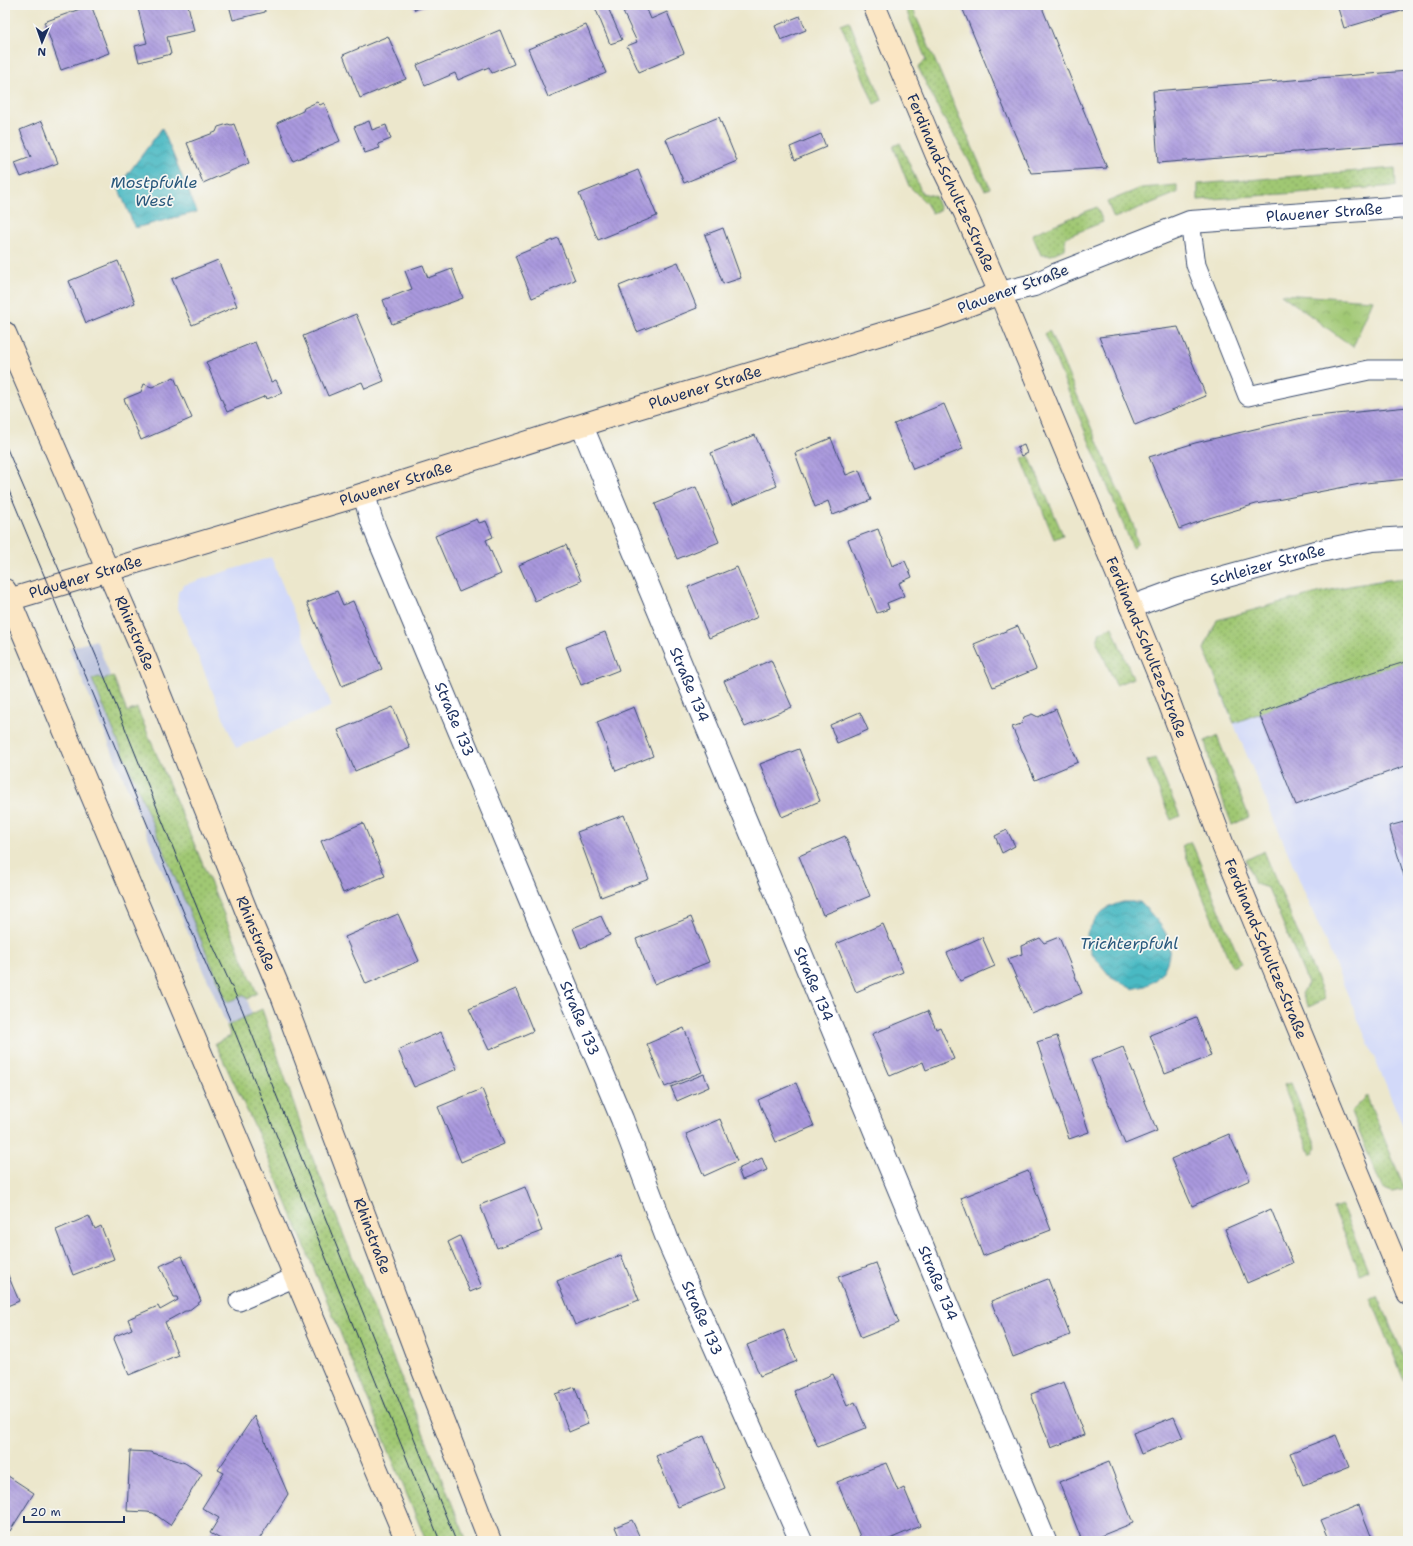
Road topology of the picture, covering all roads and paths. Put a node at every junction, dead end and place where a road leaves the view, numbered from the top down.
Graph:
1 (874, 5) edge
2 (1408, 207) edge
3 (1190, 222) junction
4 (1000, 293) junction
5 (5, 333) edge
6 (1408, 370) edge
7 (582, 426) junction
8 (364, 494) junction
9 (1408, 538) edge
10 (107, 570) junction
11 (6, 597) edge
12 (1131, 607) junction
13 (296, 1277) junction
14 (1408, 1293) edge
15 (239, 1301) dead end
16 (407, 1541) edge
17 (490, 1541) edge
18 (801, 1541) edge
19 (1045, 1541) edge

1 - 4 street, Ferdinand-Schultze-Straße
2 - 3 street, Plauener Straße
3 - 4 street, Plauener Straße
3 - 6 lane
4 - 7 street, Plauener Straße
4 - 12 street, Ferdinand-Schultze-Straße
5 - 10 street, Rhinstraße
7 - 8 street, Plauener Straße
7 - 19 street, Straße 134
8 - 10 street, Plauener Straße
8 - 18 street, Straße 133
9 - 12 street, Schleizer Straße
10 - 11 street, Plauener Straße
10 - 17 street, Rhinstraße
11 - 13 street
12 - 14 street, Ferdinand-Schultze-Straße
13 - 15 lane
13 - 16 street

